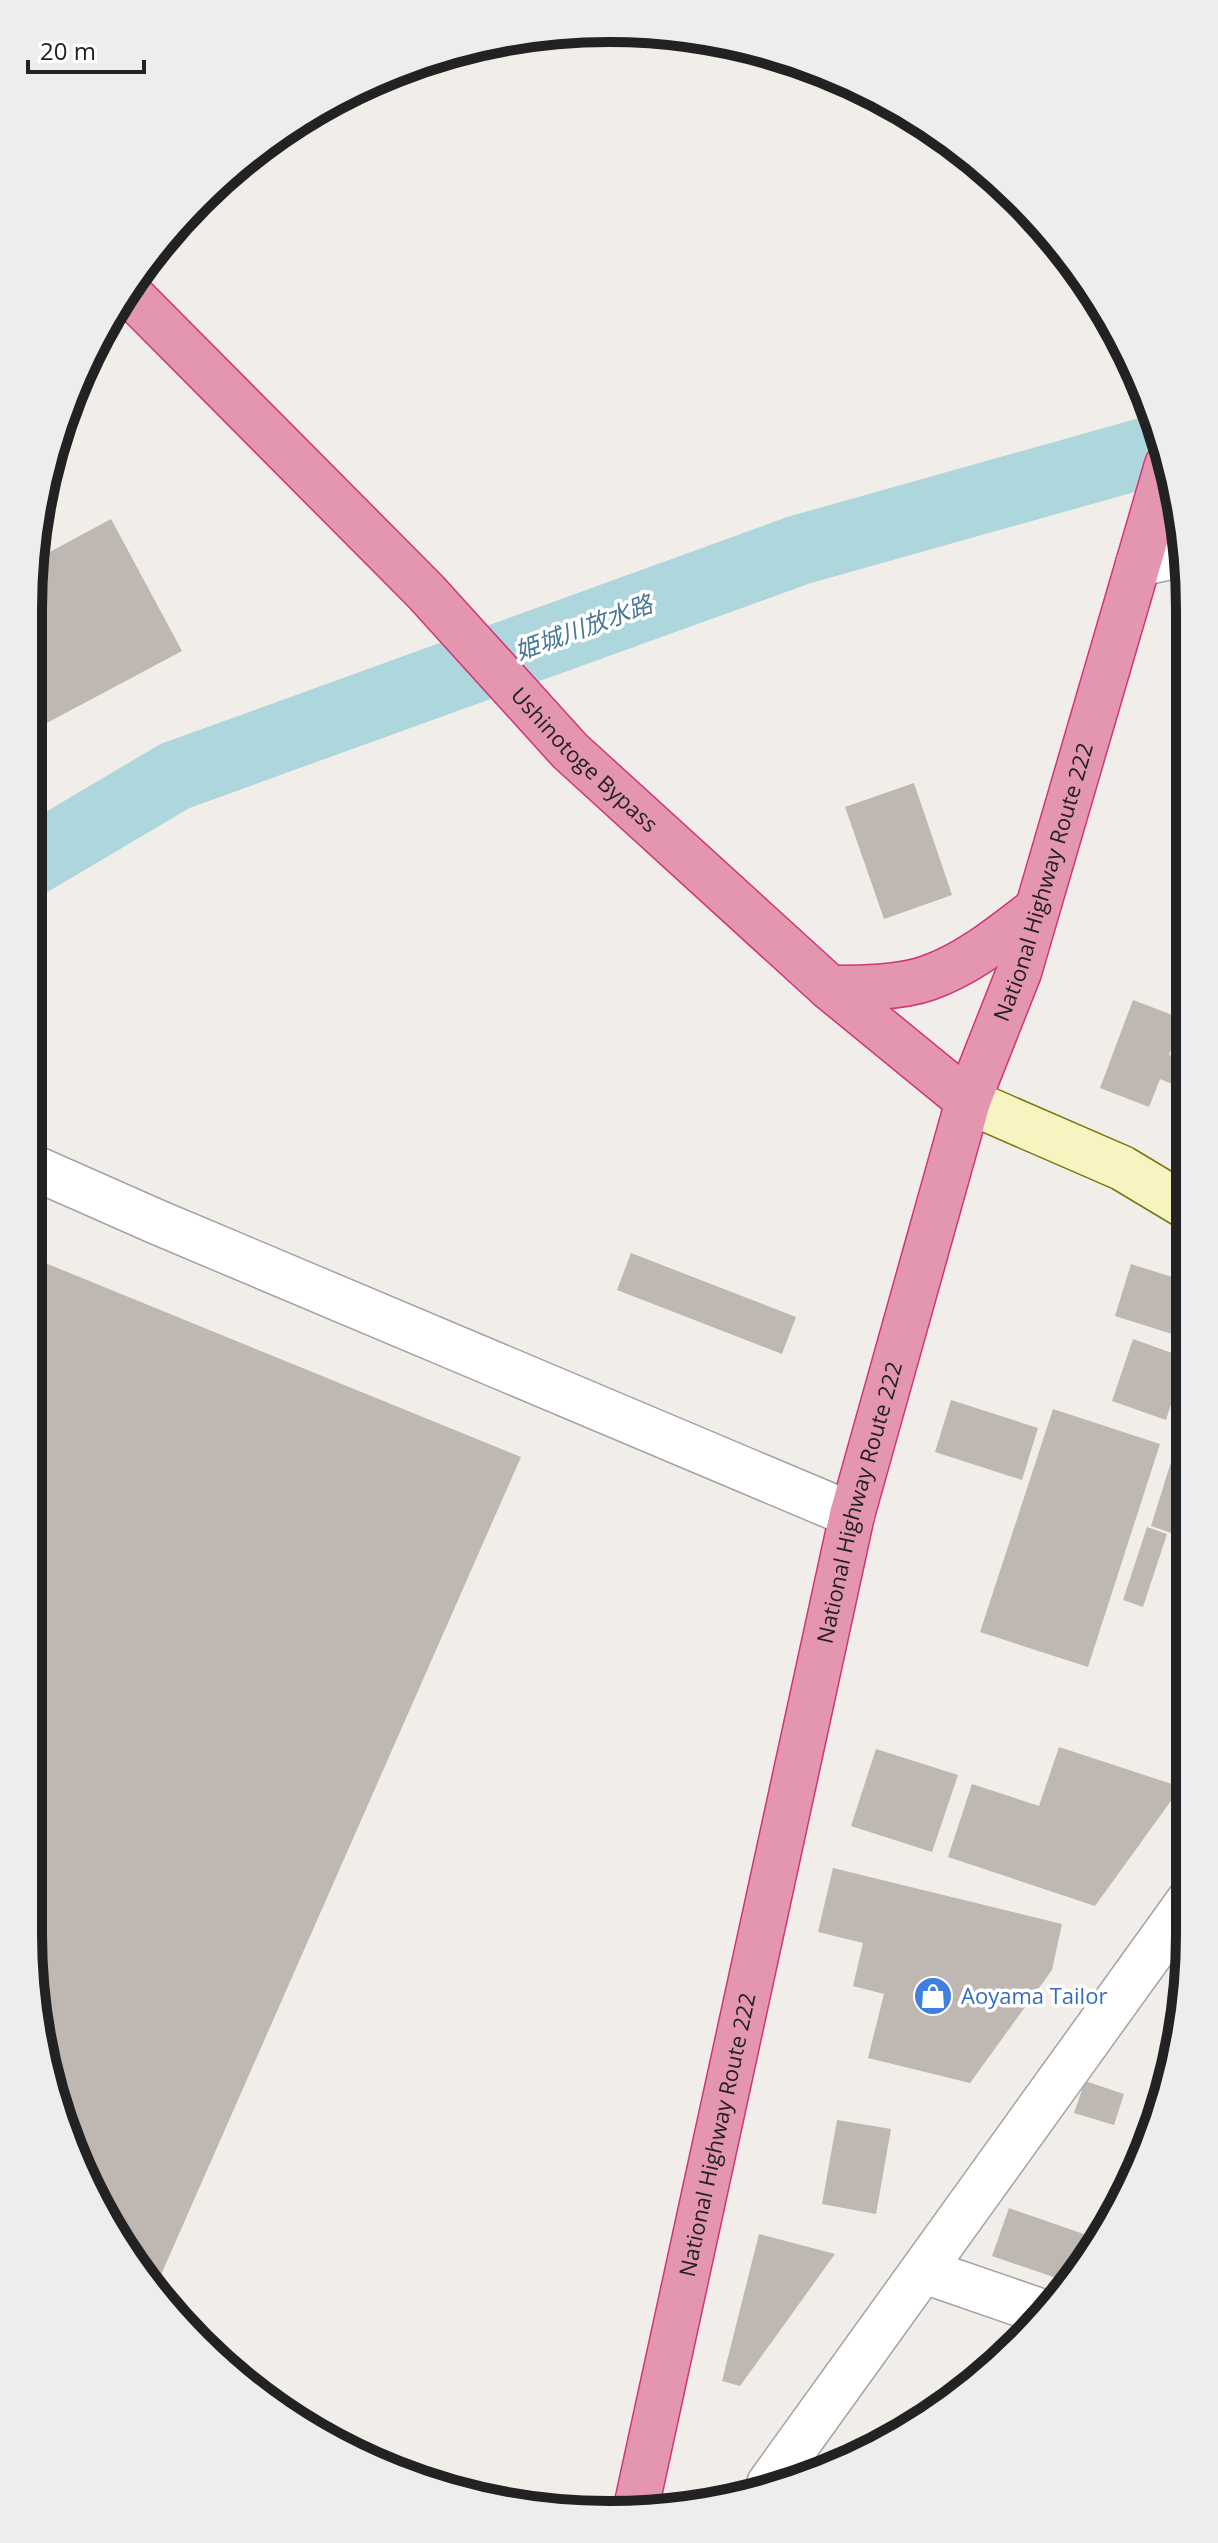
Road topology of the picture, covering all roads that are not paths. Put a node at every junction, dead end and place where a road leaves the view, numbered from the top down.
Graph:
1 (135, 299) edge
2 (1162, 483) edge
3 (1173, 556) edge
4 (1138, 564) junction
5 (1037, 909) junction
6 (830, 988) junction
7 (968, 1101) junction
8 (42, 1171) edge
9 (1176, 1200) edge
10 (852, 1515) junction
11 (1176, 1919) edge
12 (924, 2271) junction
13 (1034, 2309) edge
14 (775, 2476) edge
15 (638, 2500) edge

1 - 6 highway, Ushinotoge Bypass
2 - 4 highway, National Highway Route 222
3 - 4 street
4 - 5 highway, National Highway Route 222
5 - 6 highway
5 - 7 highway, National Highway Route 222
6 - 7 highway, Ushinotoge Bypass
7 - 9 street
7 - 10 highway, National Highway Route 222
8 - 10 street
10 - 15 highway, National Highway Route 222
11 - 12 street
12 - 13 street
12 - 14 street

